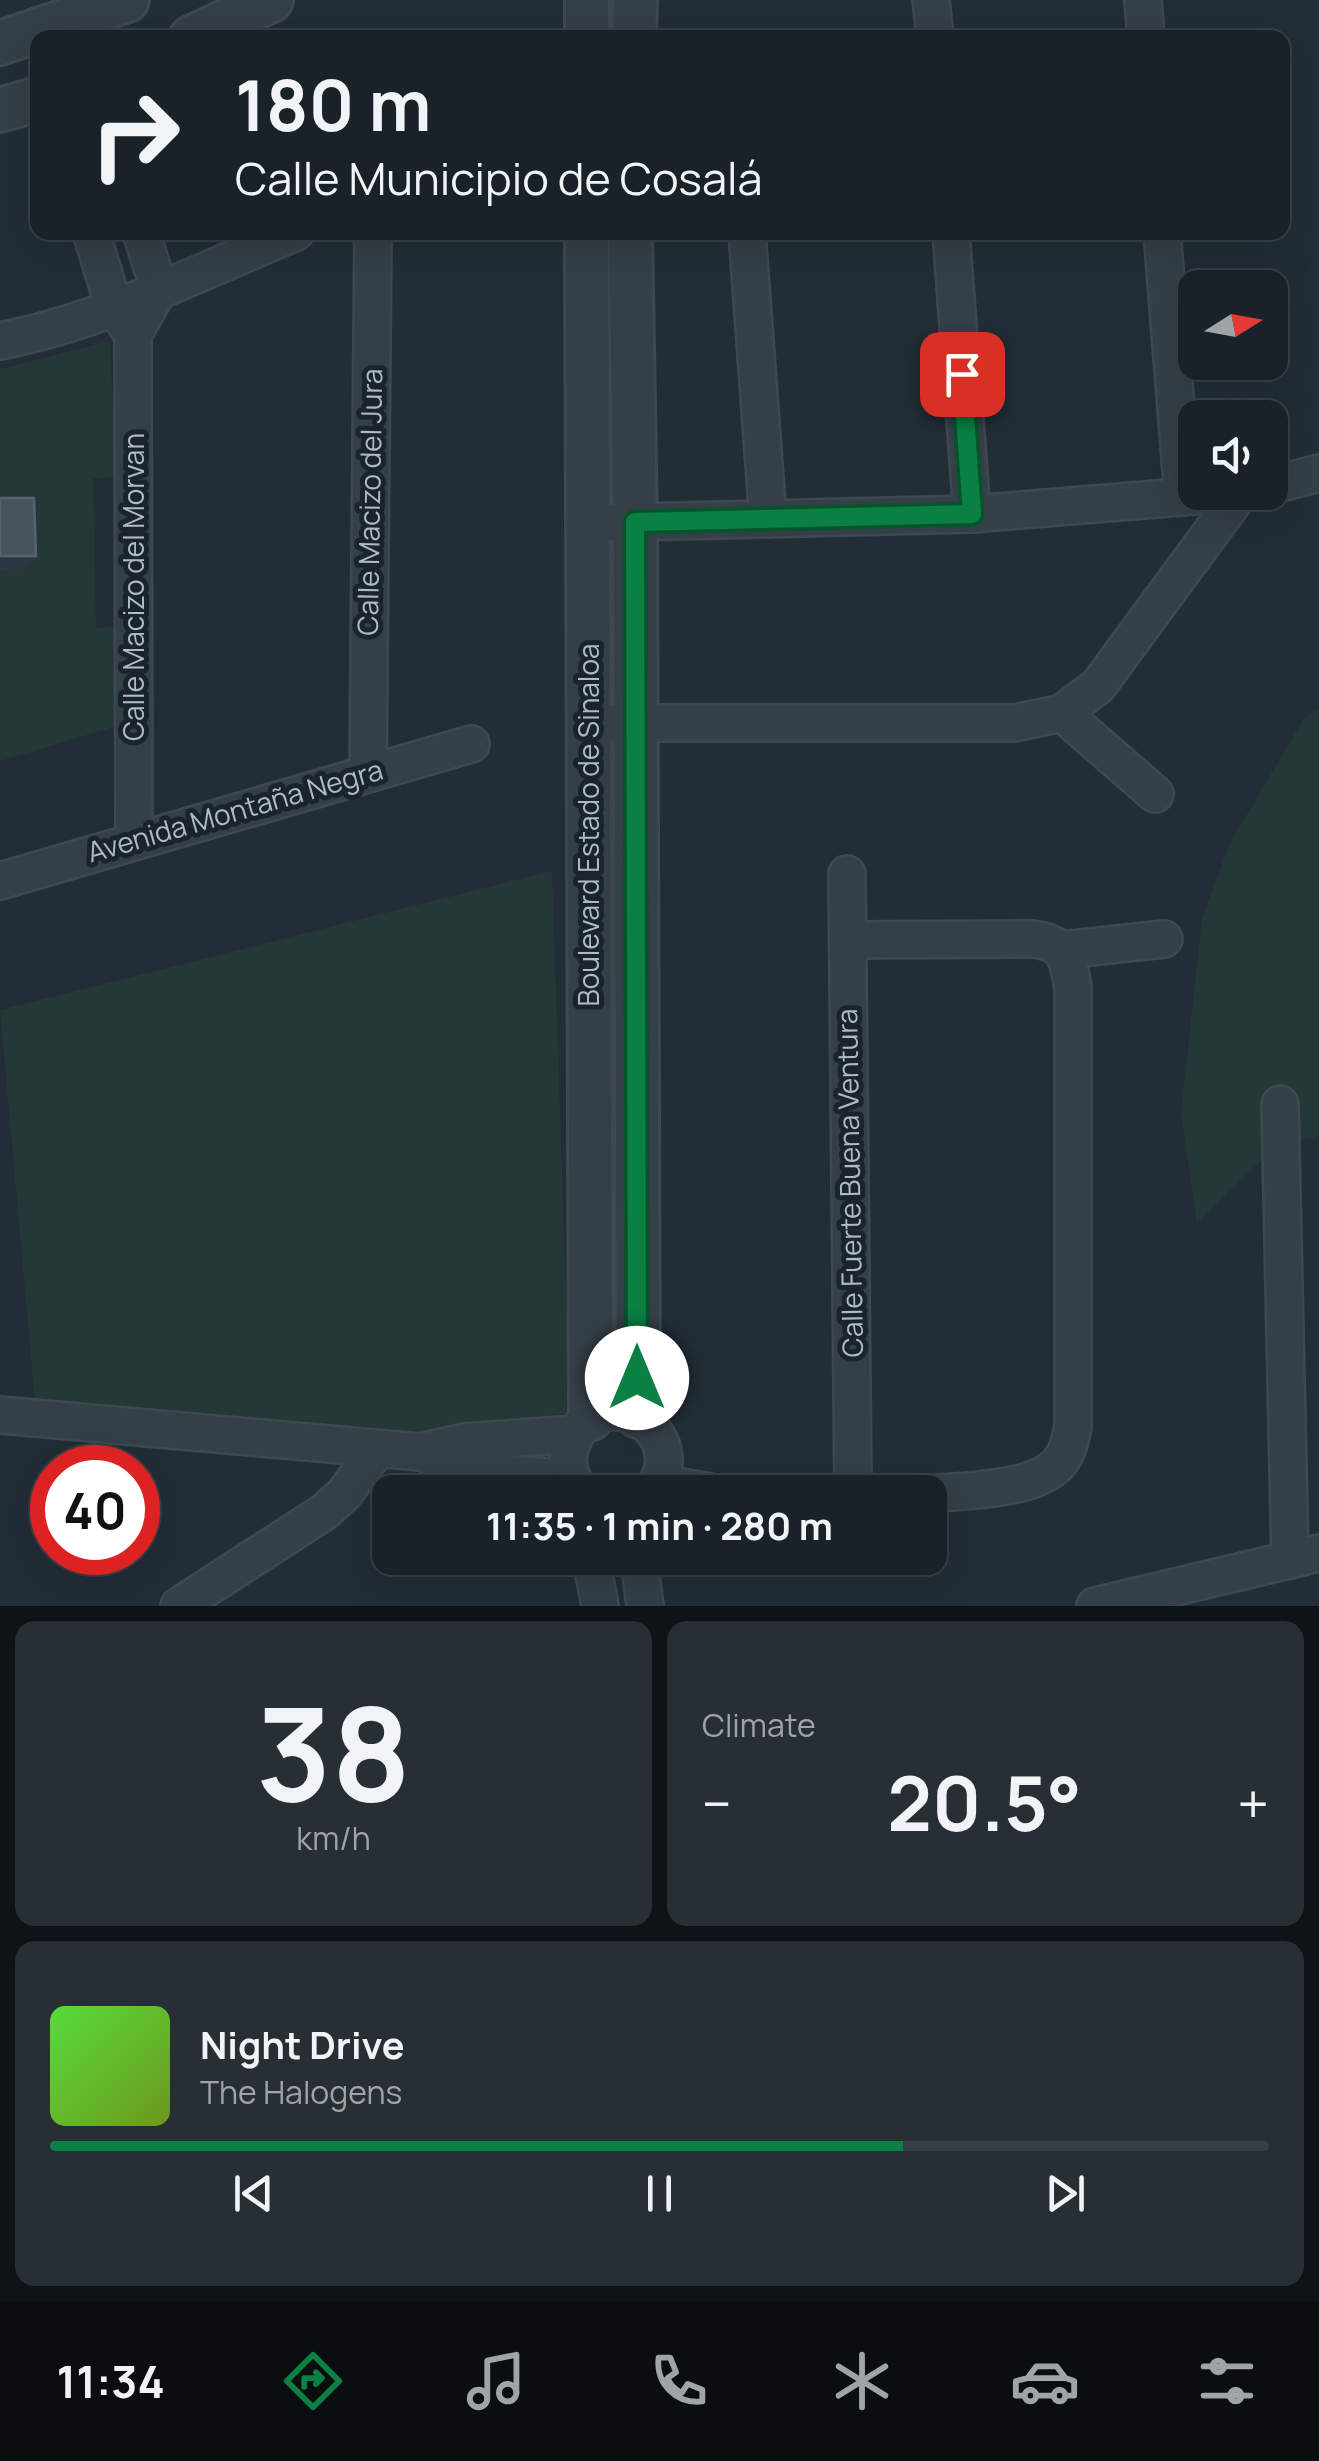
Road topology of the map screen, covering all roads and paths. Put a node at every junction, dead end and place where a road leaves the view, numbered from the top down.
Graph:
1 (127, 0) edge
2 (587, 0) edge
3 (635, 0) edge
4 (932, 0) edge
5 (1143, 0) edge
6 (257, 3) edge
7 (36, 30) edge
8 (205, 30) edge
9 (587, 30) edge
10 (634, 30) edge
11 (934, 30) edge
12 (1145, 30) edge
13 (30, 32) edge
14 (0, 42) edge
15 (30, 101) edge
16 (0, 110) edge
17 (94, 240) edge
18 (144, 240) edge
19 (277, 240) edge
20 (373, 240) edge
21 (587, 240) edge
22 (630, 240) edge
23 (748, 240) edge
24 (953, 240) edge
25 (1163, 240) edge
26 (159, 289) junction
27 (124, 321) junction
28 (0, 340) edge
29 (1178, 434) edge
30 (1319, 473) edge
31 (1288, 481) edge
32 (1178, 497) edge
33 (1228, 510) edge
34 (972, 514) junction
35 (768, 519) junction
36 (635, 522) junction
37 (590, 523) junction
38 (1062, 713) junction
39 (636, 723) junction
40 (590, 724) junction
41 (471, 744) dead end
42 (368, 771) junction
43 (1155, 794) dead end
44 (134, 840) junction
45 (847, 874) dead end
46 (0, 881) edge
47 (1164, 939) dead end
48 (848, 940) junction
49 (1062, 950) junction
50 (1280, 1104) dead end
51 (0, 1414) edge
52 (638, 1416) junction
53 (583, 1426) junction
54 (376, 1449) junction
55 (420, 1452) junction
56 (511, 1475) edge
57 (573, 1475) edge
58 (660, 1475) edge
59 (853, 1475) edge
60 (947, 1492) edge
61 (1310, 1561) edge
62 (594, 1575) edge
63 (641, 1575) edge
64 (180, 1606) edge
65 (600, 1606) edge
66 (645, 1606) edge
67 (1095, 1606) edge

1 - 7 street
2 - 9 street
3 - 10 street
4 - 11 street
5 - 12 street
6 - 8 street
13 - 14 street
15 - 16 street
17 - 27 street, Calle Macizo del Morvan
18 - 26 street
19 - 26 street
20 - 42 street, Calle Macizo del Jura
21 - 37 street, Boulevard Estado de Sinaloa
22 - 36 street, Boulevard Estado de Sinaloa
23 - 35 street
24 - 34 street
25 - 29 street
26 - 27 street
27 - 28 street
27 - 44 street, Calle Macizo del Morvan
30 - 31 street
32 - 34 street
33 - 38 street
34 - 35 street
35 - 36 street
36 - 37 street
36 - 39 street, Boulevard Estado de Sinaloa
37 - 40 street, Boulevard Estado de Sinaloa
38 - 39 street
38 - 43 street
39 - 40 street
39 - 52 street, Boulevard Estado de Sinaloa
40 - 53 street, Boulevard Estado de Sinaloa
41 - 42 street, Avenida Montaña Negra
42 - 44 street, Avenida Montaña Negra
44 - 46 street, Avenida Montaña Negra
45 - 48 street, Calle Fuerte Buena Ventura
47 - 49 street
48 - 49 street
48 - 59 street, Calle Fuerte Buena Ventura
49 - 60 street
50 - 61 street
51 - 54 street
52 - 53 street
52 - 58 street
53 - 55 street
53 - 57 street
54 - 55 street
54 - 64 street
55 - 56 street
61 - 67 street
62 - 65 street
63 - 66 street

